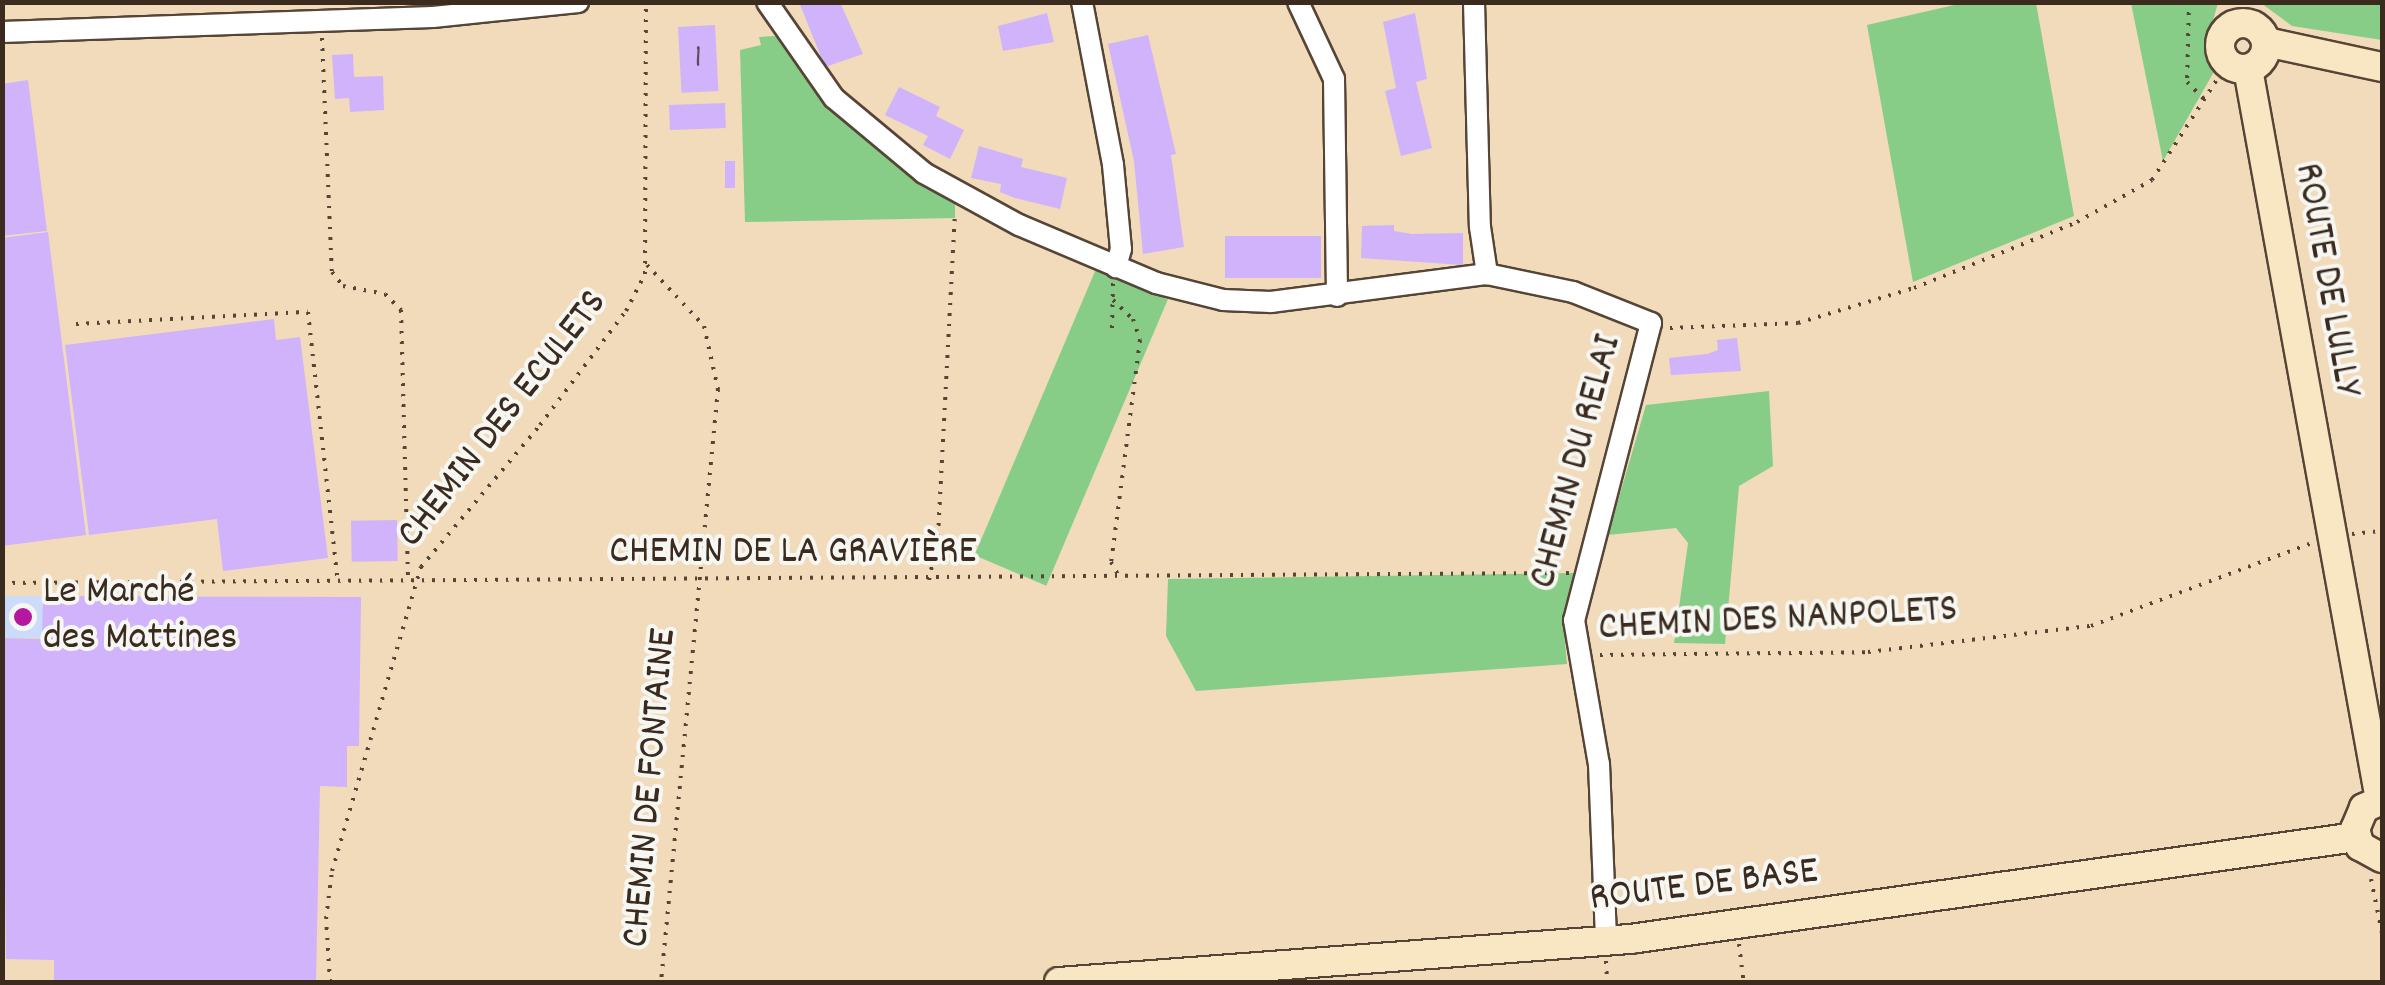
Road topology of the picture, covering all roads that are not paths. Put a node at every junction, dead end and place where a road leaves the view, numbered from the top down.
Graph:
1 (578, 2) edge
2 (768, 2) edge
3 (1082, 2) edge
4 (1298, 2) edge
5 (1474, 2) edge
6 (2235, 13) edge
7 (2, 32) edge
8 (2266, 42) junction
9 (2238, 66) junction
10 (2382, 67) edge
11 (1116, 267) junction
12 (1487, 274) junction
13 (1337, 296) junction
14 (2382, 800) edge
15 (2356, 837) junction
16 (2374, 863) edge
17 (1606, 941) junction
18 (1059, 982) edge

1 - 7 street
2 - 11 street
3 - 11 street
4 - 13 street
5 - 12 street
6 - 8 main road
6 - 9 main road
8 - 9 main road
8 - 10 main road
9 - 14 main road, ROUTE DE LULLY
11 - 13 street
12 - 13 street
12 - 17 street, CHEMIN DU RELAI
14 - 15 main road
15 - 16 main road
15 - 17 main road, ROUTE DE BASE
17 - 18 main road, ROUTE DE BASE

